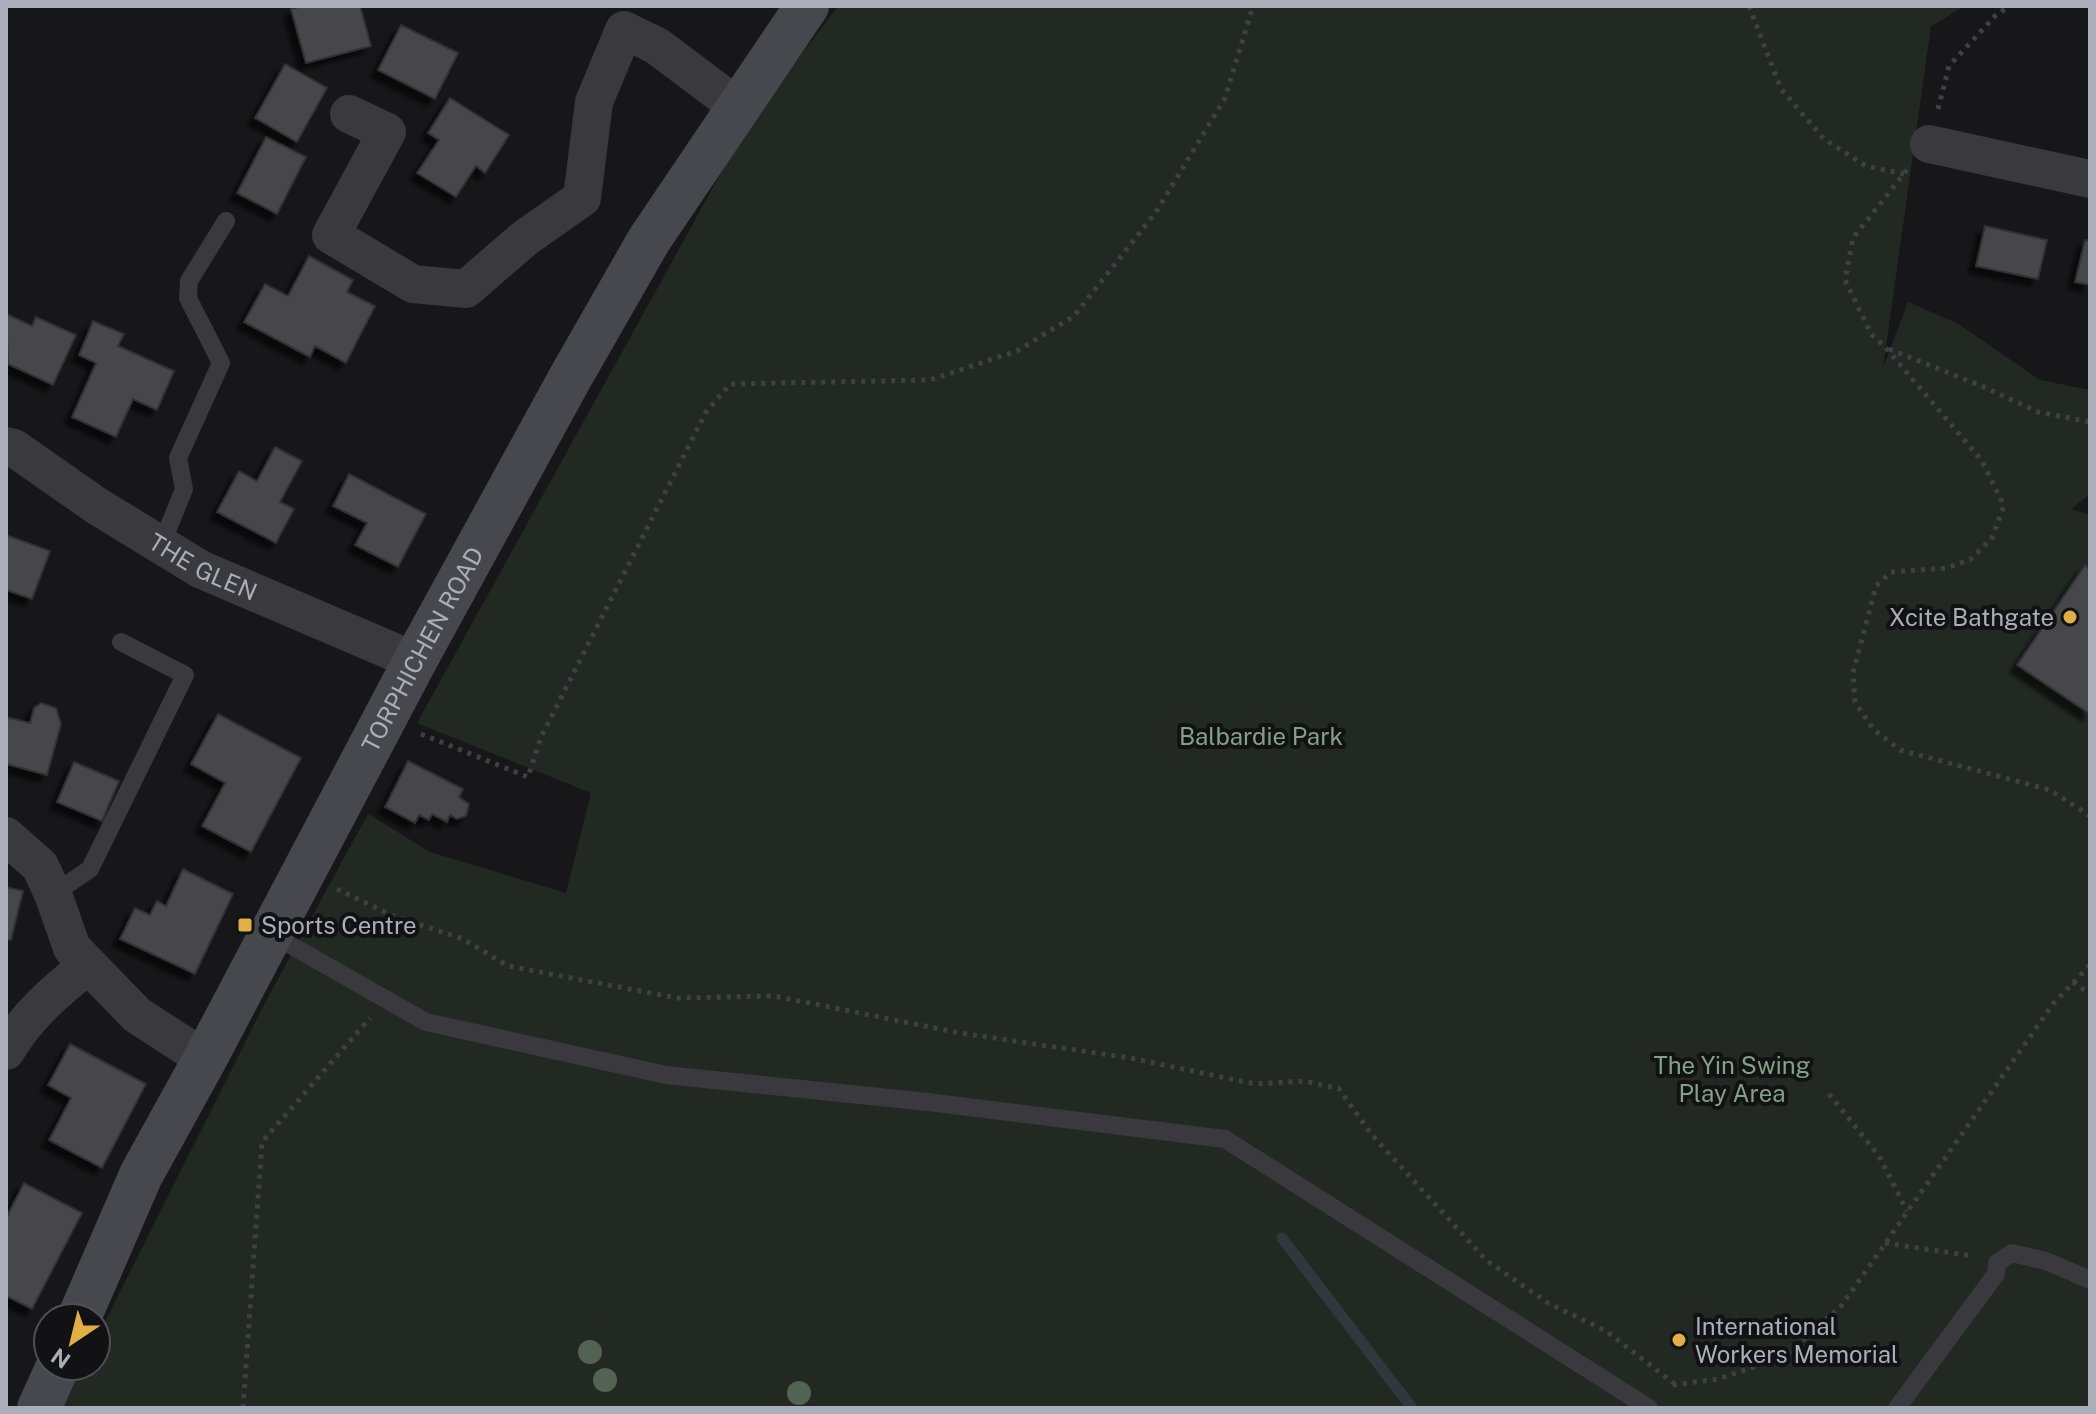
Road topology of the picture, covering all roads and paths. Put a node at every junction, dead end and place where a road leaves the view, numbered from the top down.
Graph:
1 (807, 6) edge
2 (1253, 6) edge
3 (1749, 6) edge
4 (2010, 6) edge
5 (738, 107) junction
6 (349, 114) dead end
7 (1929, 144) junction
8 (1904, 174) junction
9 (2090, 179) edge
10 (226, 221) dead end
11 (1886, 348) junction
12 (2090, 422) edge
13 (6, 446) edge
14 (161, 546) junction
15 (121, 642) dead end
16 (415, 661) junction
17 (385, 719) junction
18 (2090, 816) edge
19 (6, 836) edge
20 (303, 873) junction
21 (53, 894) junction
22 (271, 934) junction
23 (88, 965) junction
24 (2090, 965) edge
25 (2073, 982) junction
26 (2090, 994) edge
27 (385, 1000) junction
28 (6, 1051) edge
29 (205, 1059) junction
30 (1829, 1094) dead end
31 (1907, 1211) junction
32 (1885, 1243) junction
33 (1960, 1252) dead end
34 (2090, 1280) edge
35 (86, 1302) edge
36 (51, 1382) edge
37 (1676, 1385) junction
38 (1625, 1393) junction
39 (39, 1408) edge
40 (243, 1408) edge
41 (1649, 1408) edge
42 (1897, 1408) edge

1 - 5 main road, TORPHICHEN ROAD
2 - 17 path
3 - 8 path
4 - 7 path
5 - 6 street
5 - 16 main road, TORPHICHEN ROAD
7 - 8 path
7 - 9 street
8 - 11 path
10 - 14 lane
11 - 12 path
11 - 18 path
13 - 14 street, THE GLEN
14 - 16 street, THE GLEN
15 - 21 lane
16 - 17 main road, TORPHICHEN ROAD
17 - 20 main road, TORPHICHEN ROAD
19 - 21 street
20 - 22 main road, TORPHICHEN ROAD
20 - 37 path
21 - 23 street
22 - 27 lane
22 - 29 main road, TORPHICHEN ROAD
23 - 28 street
23 - 29 street
24 - 25 path
25 - 26 path
25 - 31 path
27 - 38 lane
27 - 40 path
29 - 35 main road, TORPHICHEN ROAD
30 - 31 path
31 - 32 path
32 - 33 path
32 - 37 path
34 - 42 lane
36 - 39 main road
37 - 38 path
38 - 41 lane

